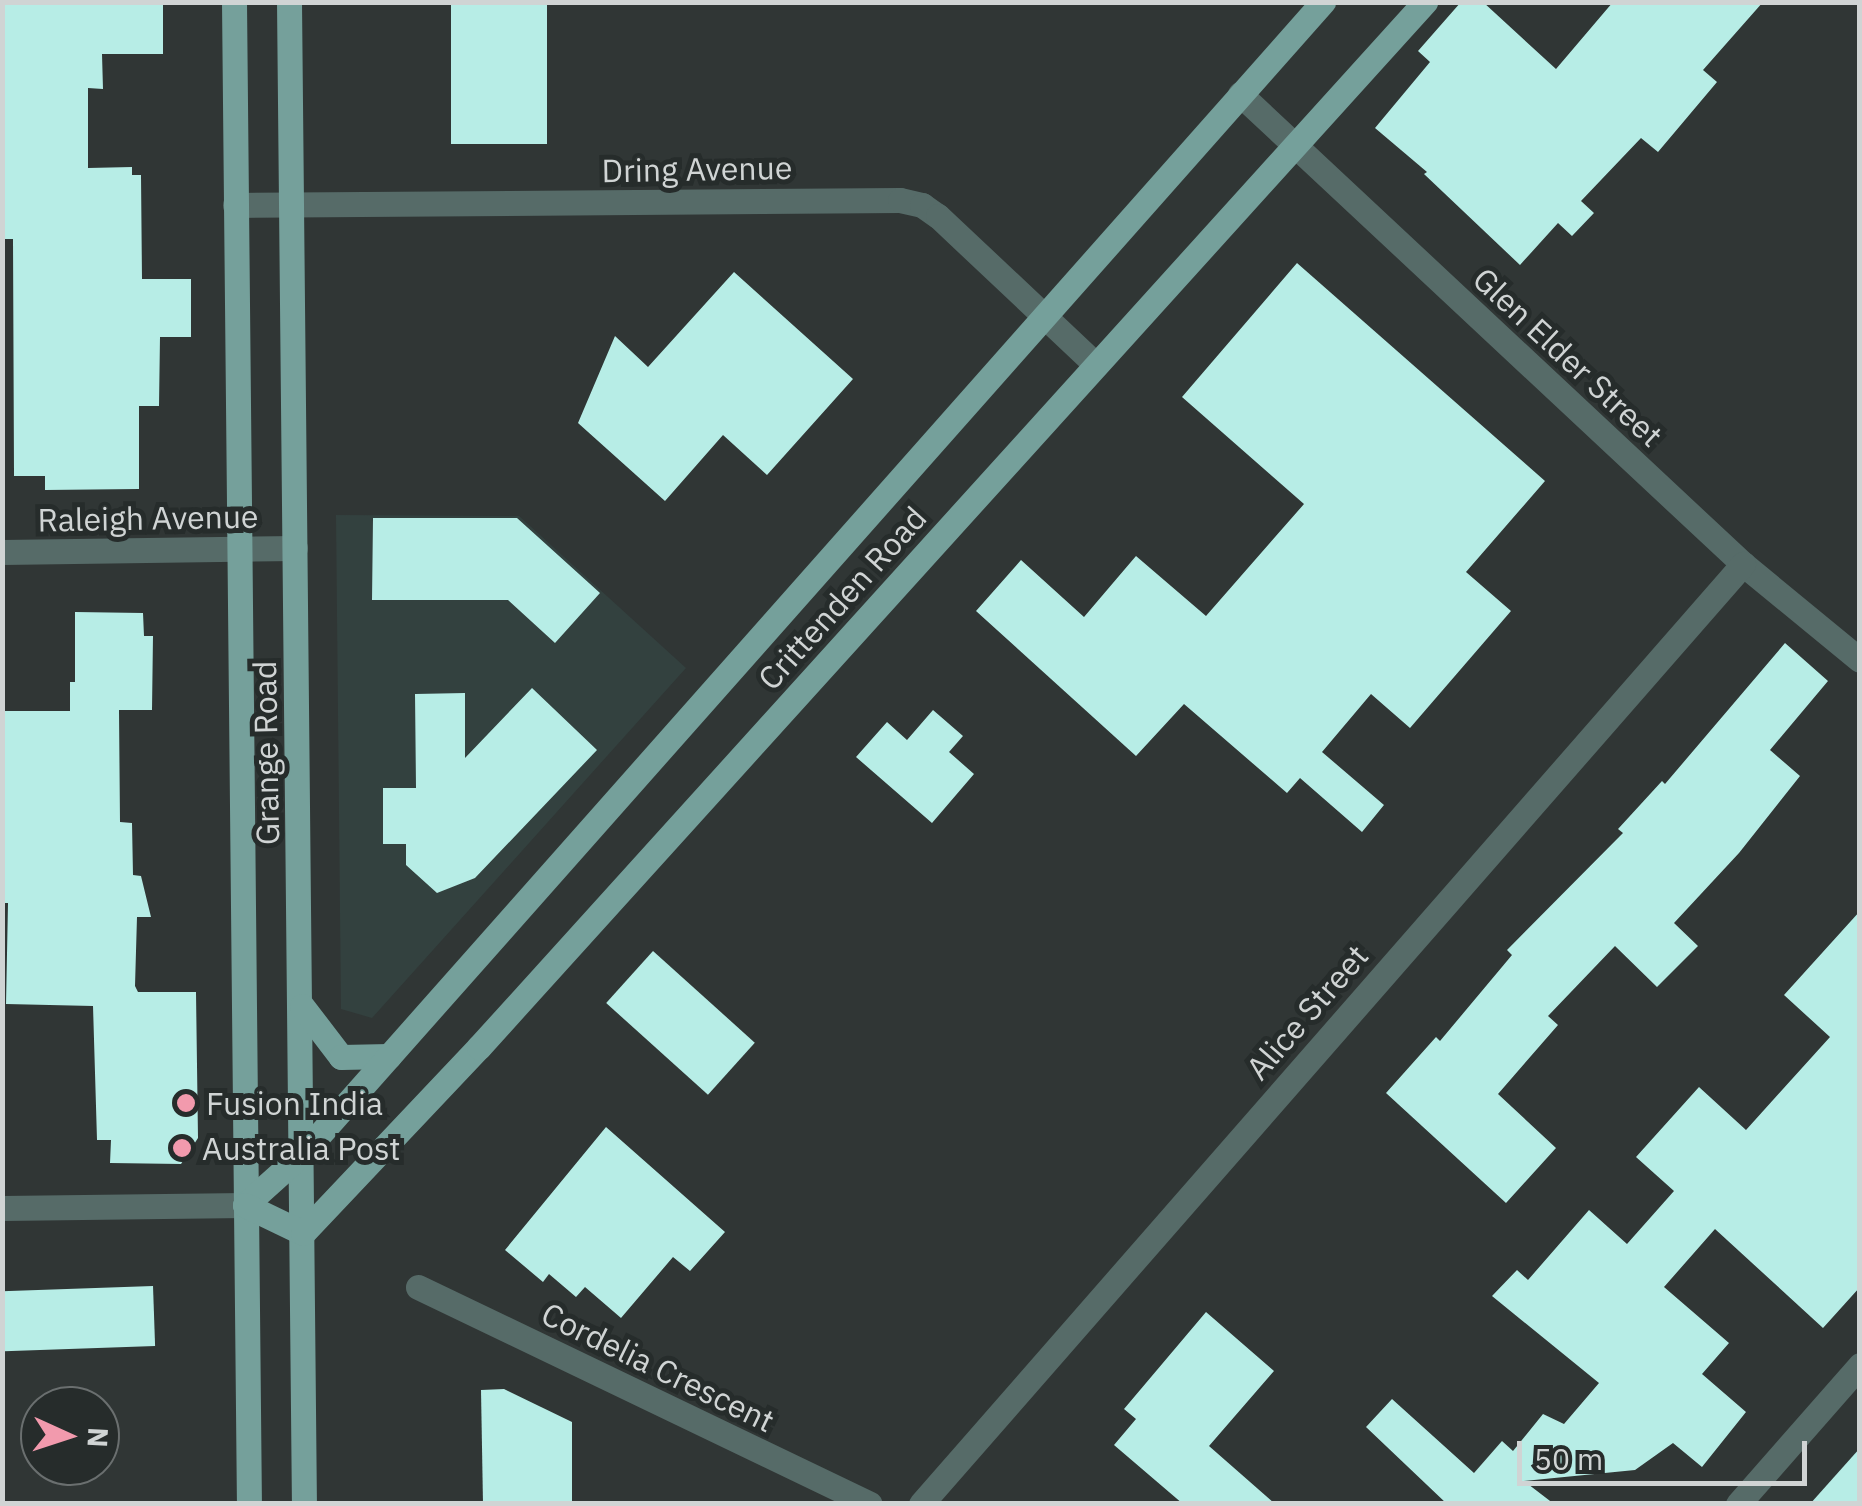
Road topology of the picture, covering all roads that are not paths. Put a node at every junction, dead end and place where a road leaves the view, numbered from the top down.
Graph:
1 (234, 2) edge
2 (290, 2) edge
3 (1323, 2) edge
4 (1424, 2) edge
5 (1240, 94) junction
6 (1294, 146) junction
7 (235, 205) junction
8 (292, 205) junction
9 (1045, 312) junction
10 (1096, 365) junction
11 (295, 548) junction
12 (240, 549) junction
13 (2, 552) edge
14 (1743, 564) junction
15 (1860, 660) edge
16 (302, 1006) junction
17 (388, 1056) junction
18 (304, 1152) junction
19 (245, 1205) junction
20 (2, 1208) edge
21 (303, 1232) junction
22 (418, 1287) dead end
23 (1860, 1365) edge
24 (248, 1504) edge
25 (304, 1504) edge
26 (870, 1504) edge
27 (921, 1504) edge
28 (1738, 1504) edge

1 - 7 main road, Grange Road
2 - 8 main road, Grange Road
3 - 5 main road, Crittenden Road
4 - 6 main road, Crittenden Road
5 - 6 street, Glen Elder Street
5 - 9 main road, Crittenden Road
6 - 10 main road, Crittenden Road
6 - 14 street, Glen Elder Street
7 - 8 street, Dring Avenue
7 - 12 main road, Grange Road
8 - 9 street, Dring Avenue
8 - 11 main road, Grange Road
9 - 10 street, Dring Avenue
9 - 17 main road, Crittenden Road
10 - 21 main road, Crittenden Road
11 - 12 street, Raleigh Avenue
11 - 16 main road, Grange Road
12 - 13 street, Raleigh Avenue
12 - 19 main road, Grange Road
14 - 15 street, Glen Elder Street
14 - 27 street, Alice Street
16 - 17 main road
16 - 18 main road, Grange Road
17 - 18 main road, Crittenden Road
18 - 19 main road, Crittenden Road
18 - 21 main road, Grange Road
19 - 20 street
19 - 21 main road
19 - 24 main road, Grange Road
21 - 25 main road, Grange Road
22 - 26 street, Cordelia Crescent
23 - 28 street

